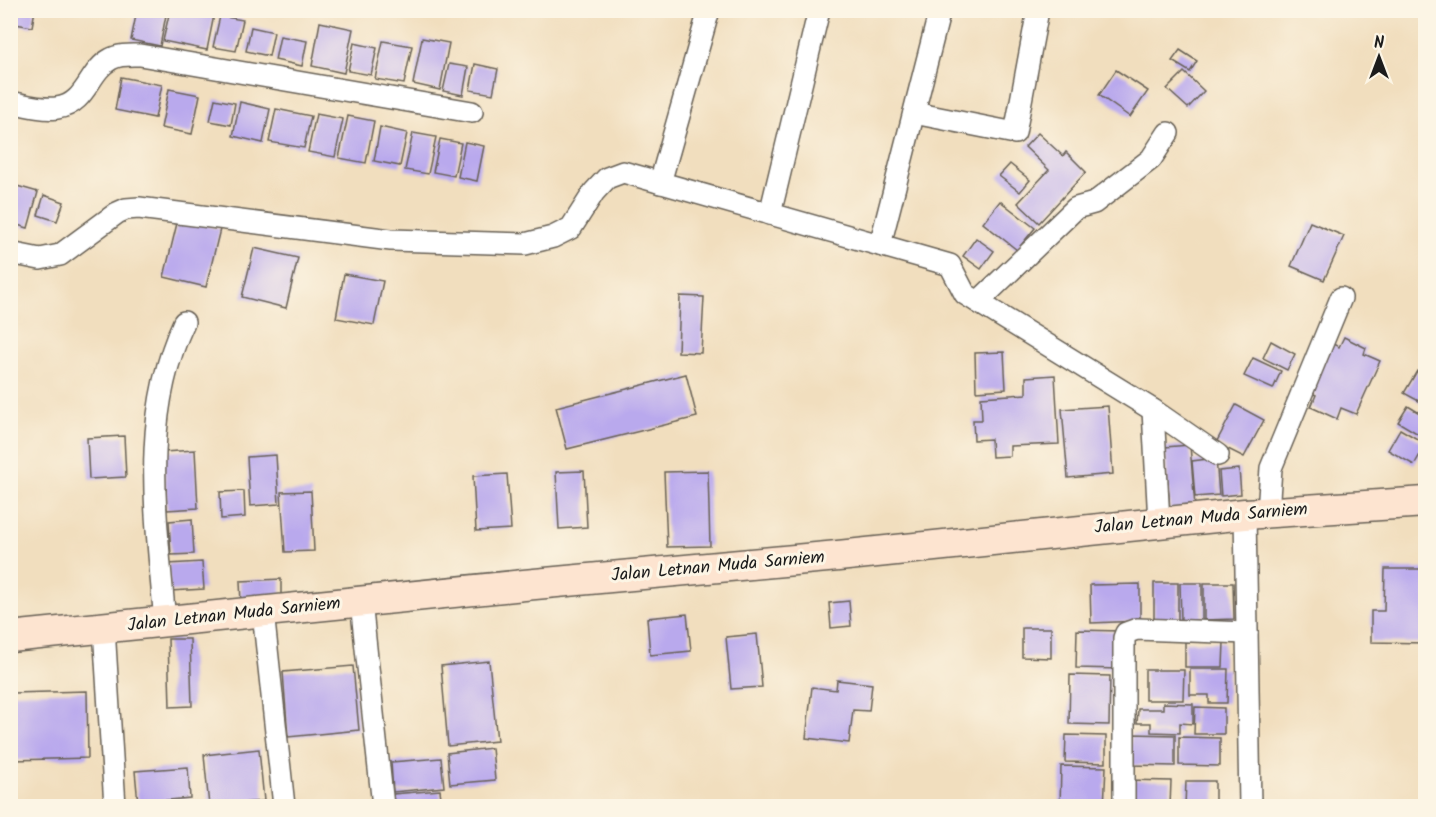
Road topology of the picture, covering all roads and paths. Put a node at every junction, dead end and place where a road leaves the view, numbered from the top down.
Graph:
1 (709, 10) edge
2 (819, 10) edge
3 (940, 10) edge
4 (1038, 10) edge
5 (10, 102) edge
6 (472, 112) dead end
7 (914, 113) junction
8 (1168, 133) dead end
9 (660, 183) junction
10 (770, 214) junction
11 (880, 246) junction
12 (10, 253) edge
13 (1341, 298) dead end
14 (978, 302) junction
15 (184, 322) dead end
16 (1153, 410) junction
17 (1218, 455) dead end
18 (1425, 502) edge
19 (1256, 513) junction
20 (1159, 522) junction
21 (361, 602) junction
22 (263, 612) junction
23 (165, 623) junction
24 (104, 628) junction
25 (1247, 633) junction
26 (10, 637) edge
27 (115, 807) edge
28 (284, 807) edge
29 (383, 807) edge
30 (1124, 807) edge
31 (1250, 807) edge

1 - 9 street
2 - 10 street
3 - 7 street
4 - 7 street
5 - 6 street
7 - 11 street
8 - 14 street
9 - 10 street
9 - 12 street
10 - 11 street
11 - 14 street
13 - 19 street
14 - 16 street
15 - 23 street
16 - 17 street
16 - 20 street
18 - 19 main road, Jalan Letnan Muda Sarniem
19 - 20 main road, Jalan Letnan Muda Sarniem
19 - 25 street
20 - 21 main road, Jalan Letnan Muda Sarniem
21 - 22 main road, Jalan Letnan Muda Sarniem
21 - 29 street
22 - 23 main road, Jalan Letnan Muda Sarniem
22 - 28 street
23 - 24 main road, Jalan Letnan Muda Sarniem
24 - 26 main road, Jalan Letnan Muda Sarniem
24 - 27 street
25 - 30 street
25 - 31 street

